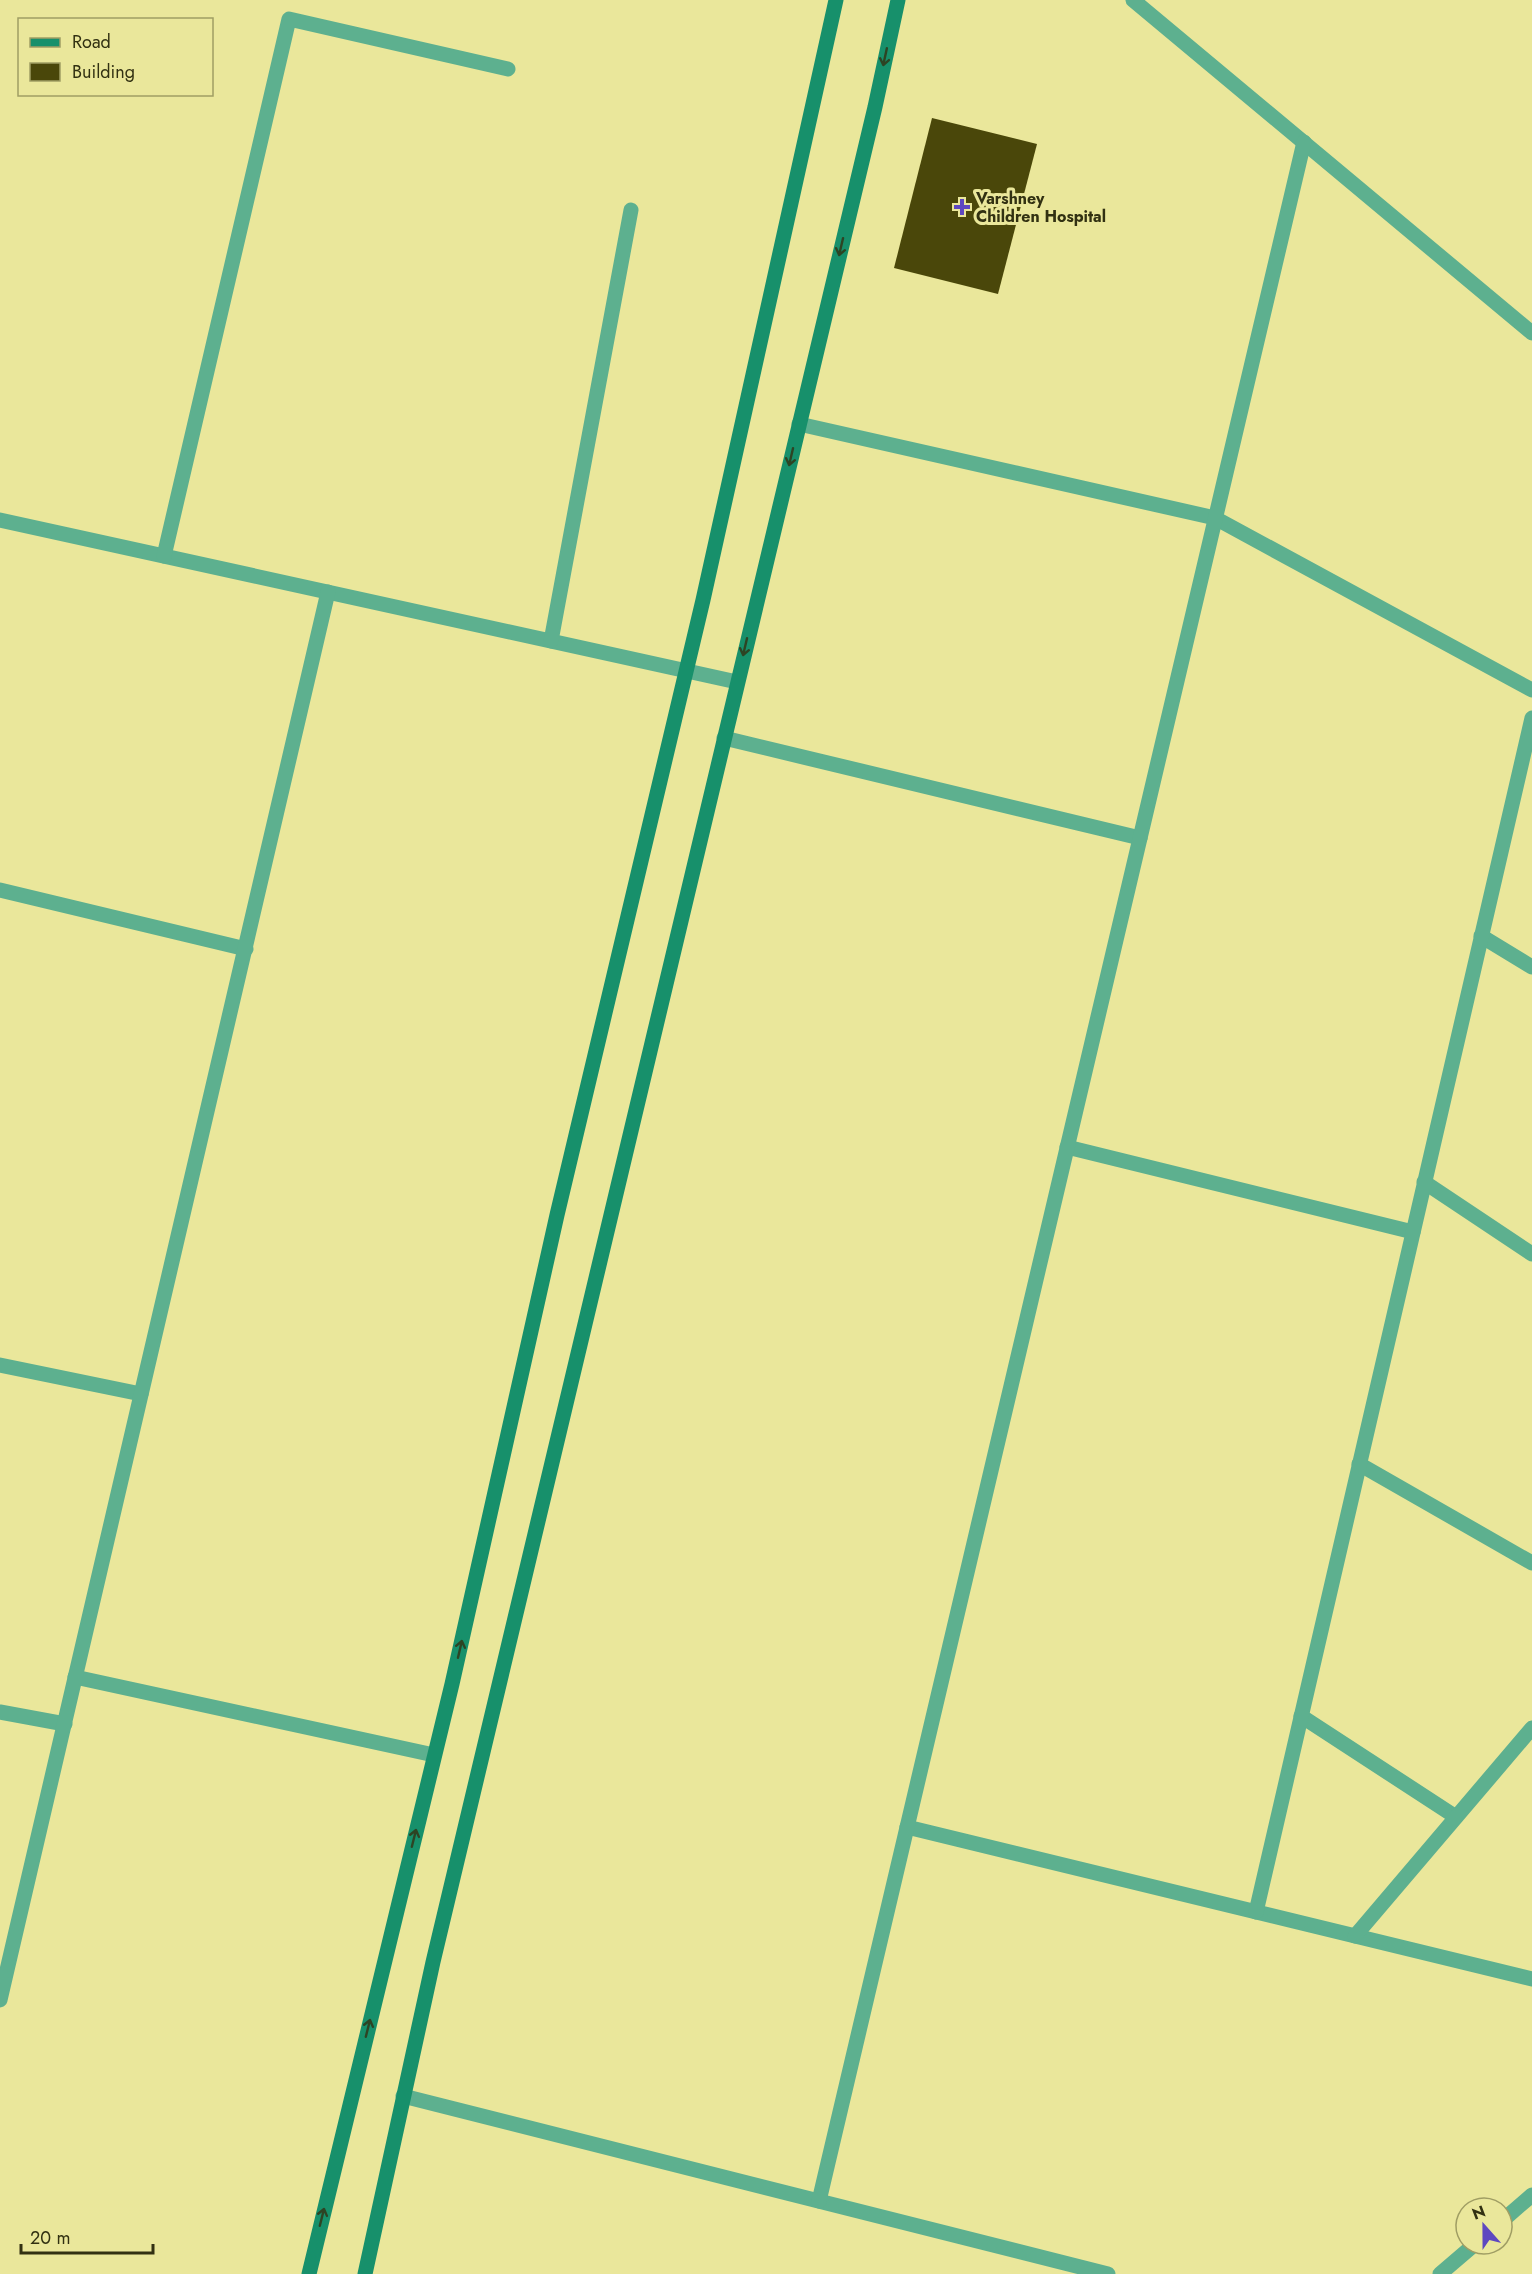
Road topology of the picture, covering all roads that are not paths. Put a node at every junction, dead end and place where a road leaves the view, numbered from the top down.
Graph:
1 (836, 0) edge
2 (898, 0) edge
3 (1134, 0) edge
4 (508, 69) dead end
5 (1304, 142) junction
6 (631, 210) dead end
7 (1532, 333) edge
8 (799, 423) junction
9 (1215, 518) junction
10 (0, 520) edge
11 (164, 556) junction
12 (328, 592) junction
13 (551, 641) junction
14 (686, 671) junction
15 (737, 682) junction
16 (1532, 690) edge
17 (1532, 718) edge
18 (723, 738) junction
19 (1140, 838) junction
20 (0, 890) edge
21 (1481, 936) junction
22 (246, 949) junction
23 (1532, 967) edge
24 (1067, 1147) junction
25 (1424, 1182) junction
26 (1413, 1232) junction
27 (1532, 1254) edge
28 (0, 1365) edge
29 (141, 1394) junction
30 (1359, 1464) junction
31 (1532, 1563) edge
32 (75, 1677) junction
33 (0, 1712) edge
34 (1301, 1716) junction
35 (64, 1724) junction
36 (1532, 1728) edge
37 (434, 1755) junction
38 (1456, 1816) junction
39 (906, 1827) junction
40 (1256, 1911) junction
41 (1355, 1936) junction
42 (1532, 1978) edge
43 (0, 2000) edge
44 (403, 2096) junction
45 (1532, 2195) edge
46 (819, 2201) junction
47 (1514, 2211) edge
48 (1461, 2256) edge
49 (309, 2274) edge
50 (365, 2274) edge
51 (1108, 2274) edge
52 (1440, 2274) edge

1 - 14 street
2 -> 8 street
3 - 5 street
4 - 11 street
5 - 7 street
5 - 9 street
6 - 13 street
8 - 9 street
8 -> 15 street
9 - 16 street
9 - 19 street
10 - 11 street
11 - 12 street
12 - 13 street
12 - 22 street
13 - 14 street
14 - 15 street
37 -> 14 street
15 - 18 street
17 - 21 street
18 - 19 street
18 - 44 street
19 - 24 street
20 - 22 street
21 - 23 street
21 - 25 street
22 - 29 street
24 - 26 street
24 - 39 street
25 - 26 street
25 - 27 street
26 - 30 street
28 - 29 street
29 - 32 street
30 - 31 street
30 - 34 street
32 - 35 street
32 - 37 street
33 - 35 street
34 - 38 street
34 - 40 street
35 - 43 street
36 - 38 street
49 -> 37 street
38 - 41 street
39 - 40 street
39 - 46 street
40 - 41 street
41 - 42 street
44 - 46 street
44 - 50 street
45 - 47 street
46 - 51 street
48 - 52 street

